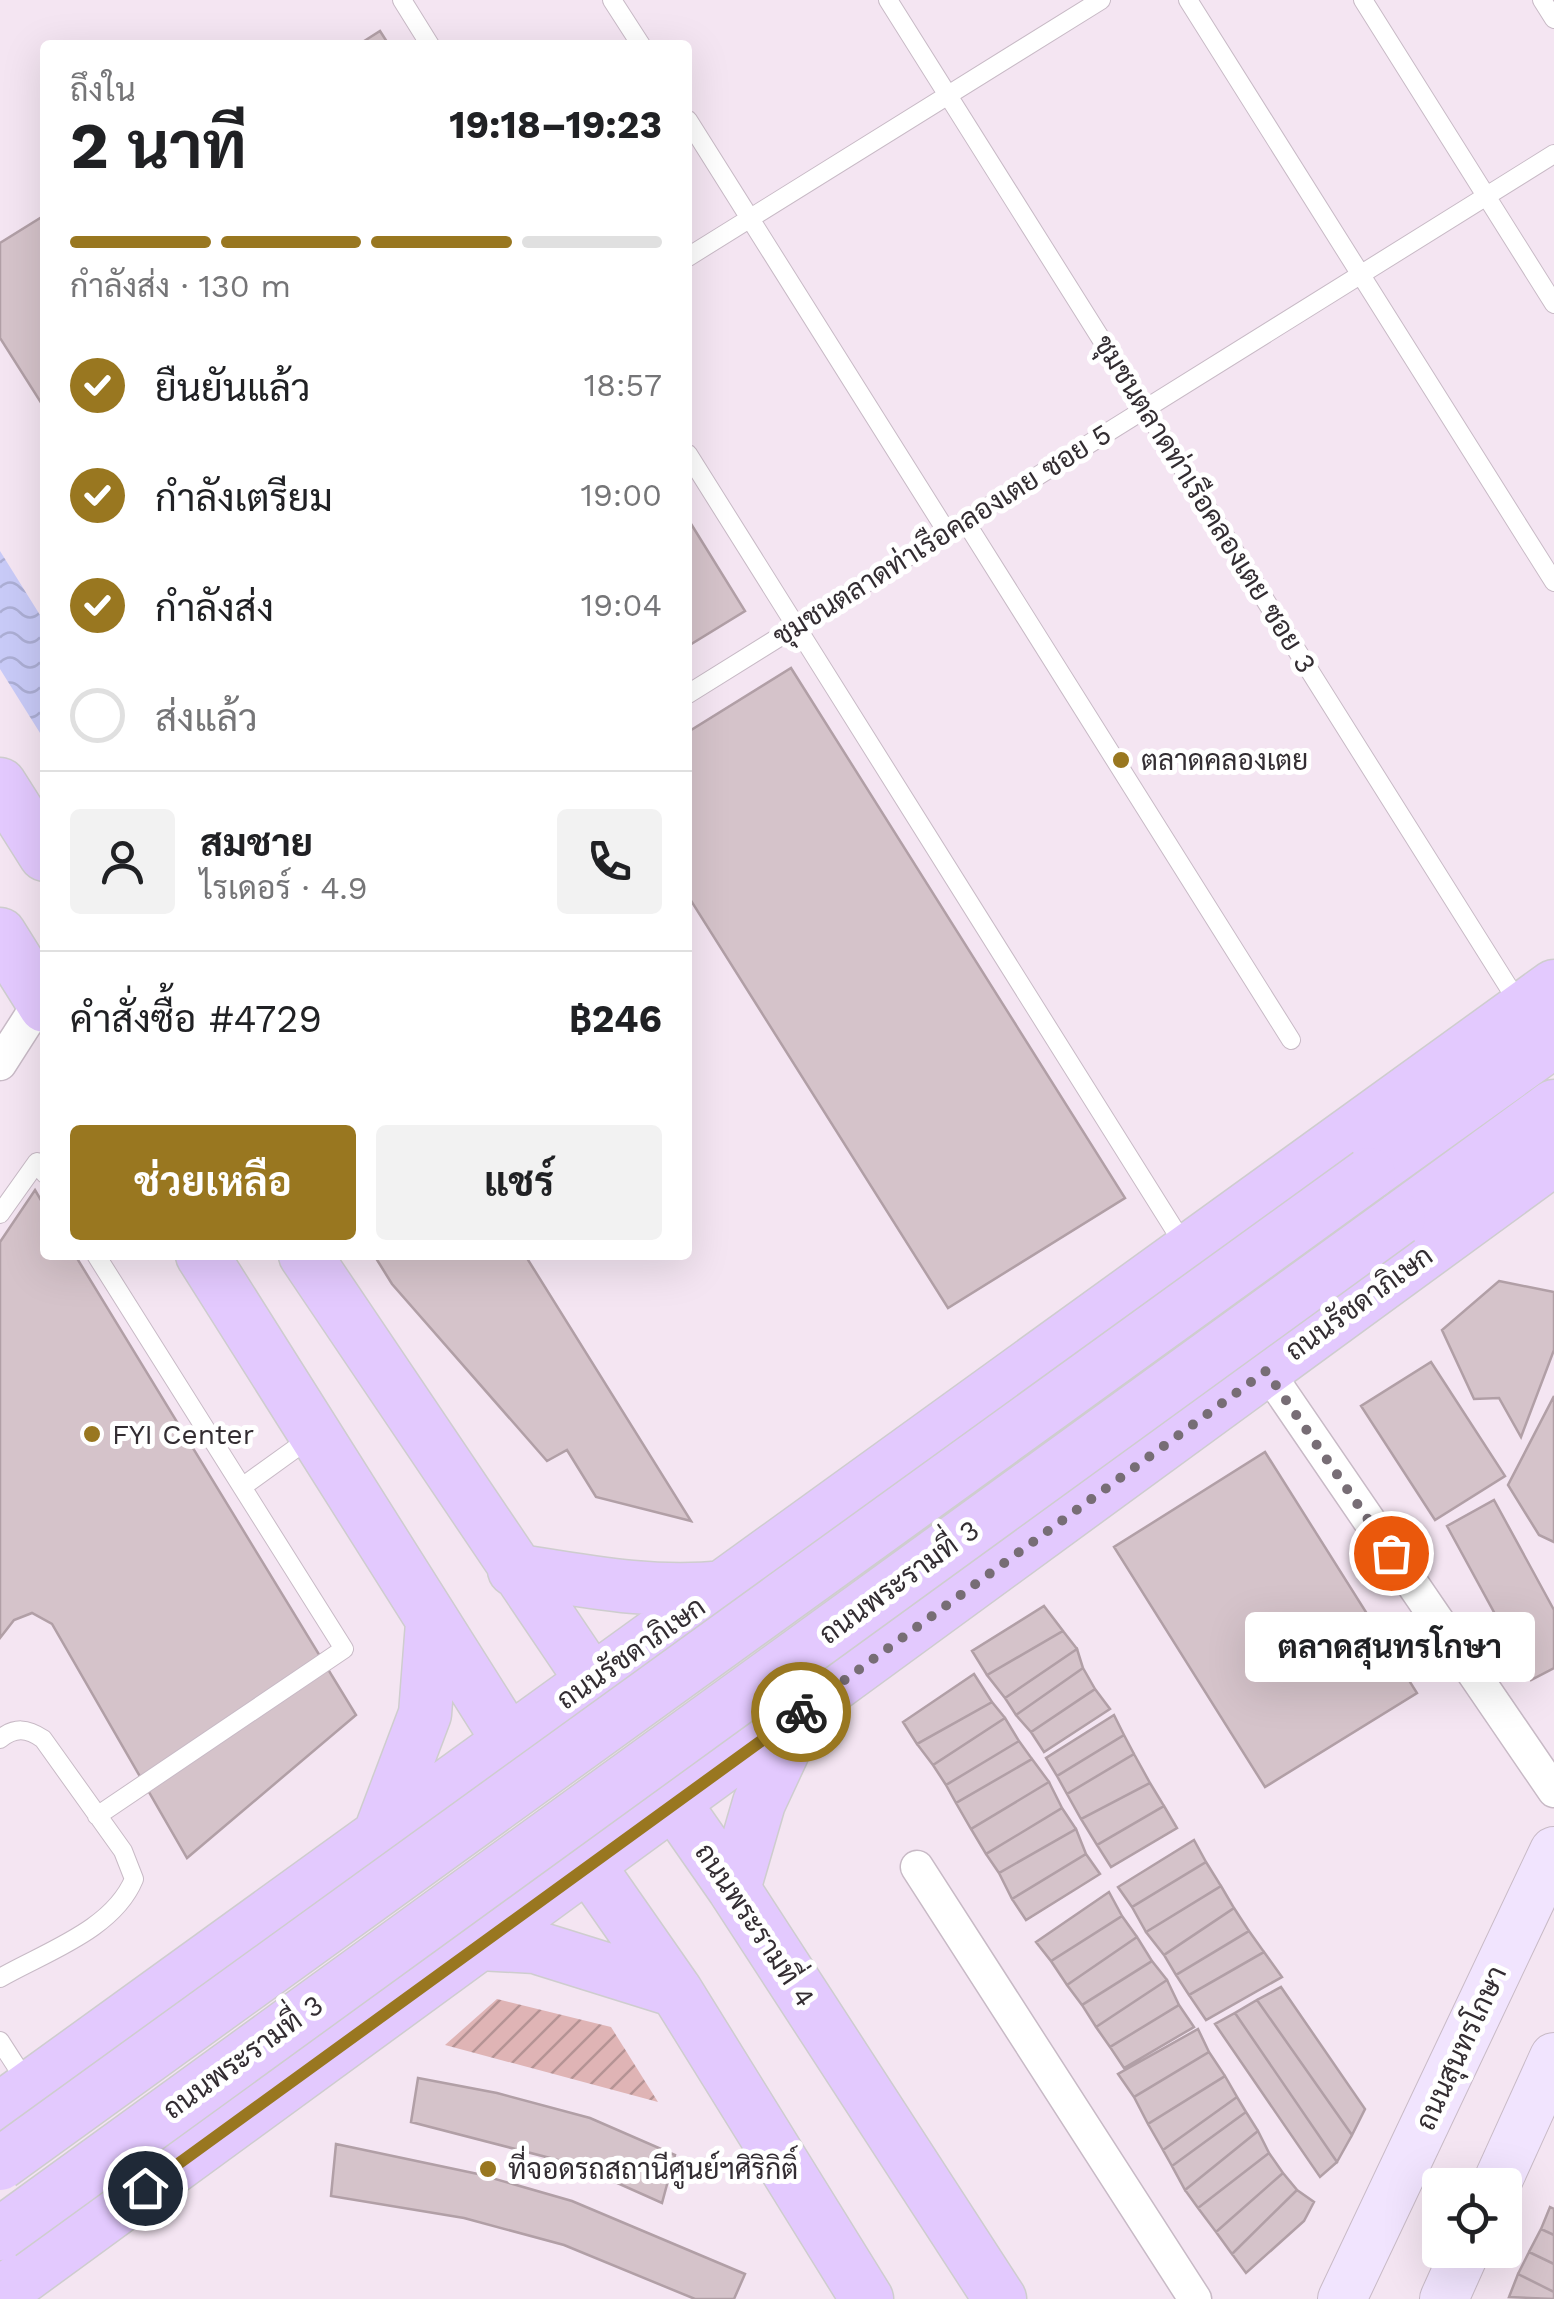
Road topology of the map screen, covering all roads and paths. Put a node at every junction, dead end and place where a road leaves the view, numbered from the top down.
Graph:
1 (402, 0) edge
2 (612, 0) edge
3 (888, 0) edge
4 (1101, 0) edge
5 (1188, 0) edge
6 (1362, 0) edge
7 (1542, 0) edge
8 (1554, 20) edge
9 (427, 40) edge
10 (637, 40) edge
11 (948, 95) junction
12 (692, 126) edge
13 (1554, 154) edge
14 (1486, 196) junction
15 (750, 218) junction
16 (692, 254) edge
17 (1361, 274) junction
18 (1554, 304) edge
19 (1144, 409) junction
20 (692, 460) edge
21 (965, 521) junction
22 (946, 532) junction
23 (1554, 582) edge
24 (796, 626) junction
25 (692, 691) edge
26 (0, 784) edge
27 (40, 848) edge
28 (0, 934) edge
29 (40, 998) edge
30 (40, 1007) edge
31 (1543, 1012) edge
32 (1291, 1040) dead end
33 (0, 1064) edge
34 (1554, 1106) edge
35 (1554, 1159) edge
36 (40, 1165) edge
37 (0, 1214) edge
38 (1186, 1248) junction
39 (99, 1260) edge
40 (205, 1260) edge
41 (308, 1260) edge
42 (1266, 1371) junction
43 (314, 1435) junction
44 (242, 1487) junction
45 (514, 1570) junction
46 (724, 1587) junction
47 (432, 1623) junction
48 (591, 1680) junction
49 (802, 1711) junction
50 (0, 1739) edge
51 (509, 1741) junction
52 (1554, 1791) edge
53 (674, 1805) junction
54 (97, 1816) junction
55 (378, 1836) junction
56 (1554, 1851) edge
57 (588, 1866) junction
58 (917, 1866) dead end
59 (734, 1890) junction
60 (480, 1944) junction
61 (0, 1978) edge
62 (676, 1991) junction
63 (0, 2041) edge
64 (1554, 2057) edge
65 (15, 2098) edge
66 (0, 2164) edge
67 (1504, 2168) edge
68 (0, 2234) edge
69 (1458, 2268) edge
70 (0, 2294) edge
71 (867, 2299) edge
72 (1000, 2299) edge
73 (1194, 2299) edge
74 (1342, 2299) edge
75 (1444, 2299) edge

1 - 9 lane
2 - 10 lane
3 - 11 lane, ชุมชนตลาดท่าเรือคลองเตย ซอย 3
4 - 11 lane
5 - 17 lane
6 - 14 lane
7 - 8 lane
11 - 15 lane
11 - 19 lane, ชุมชนตลาดท่าเรือคลองเตย ซอย 3
12 - 15 lane
13 - 14 lane, ชุมชนตลาดท่าเรือคลองเตย ซอย 5
14 - 17 lane, ชุมชนตลาดท่าเรือคลองเตย ซอย 5
14 - 18 lane
15 - 16 lane
15 - 22 lane
17 - 19 lane, ชุมชนตลาดท่าเรือคลองเตย ซอย 5
17 - 23 lane
19 - 21 lane, ชุมชนตลาดท่าเรือคลองเตย ซอย 5
19 - 31 lane, ชุมชนตลาดท่าเรือคลองเตย ซอย 3
20 - 24 lane
21 - 22 lane, ชุมชนตลาดท่าเรือคลองเตย ซอย 5
21 - 32 lane
22 - 24 lane, ชุมชนตลาดท่าเรือคลองเตย ซอย 5
24 - 25 lane, ชุมชนตลาดท่าเรือคลองเตย ซอย 5
24 - 38 lane
26 - 27 main road
28 - 29 main road
30 - 33 street
31 - 38 main road, ถนนรัชดาภิเษก
31 - 66 main road, ถนนพระรามที่ 3, bridge
34 - 68 main road, ถนนพระรามที่ 3, bridge
35 - 42 main road, ถนนรัชดาภิเษก
36 - 37 lane
38 - 46 main road, ถนนรัชดาภิเษก
39 - 44 lane
40 - 43 main road
41 - 45 main road, ถนนพระรามที่ 4
42 - 49 main road, ถนนรัชดาภิเษก
42 - 52 street
43 - 44 lane
43 - 47 main road
44 - 54 lane
45 - 46 main road
45 - 48 main road, ถนนพระรามที่ 4
46 - 48 main road, ถนนรัชดาภิเษก
47 - 51 main road
47 - 55 main road
48 - 51 main road, ถนนรัชดาภิเษก
48 - 53 main road, ถนนพระรามที่ 4
49 - 53 main road, ถนนรัชดาภิเษก
49 - 59 main road
50 - 54 lane
51 - 55 main road, ถนนรัชดาภิเษก
51 - 57 main road
53 - 57 main road, ถนนรัชดาภิเษก
53 - 59 main road, ถนนพระรามที่ 4
54 - 61 lane
55 - 65 main road, ถนนรัชดาภิเษก
56 - 74 main road, ถนนสุนทรโกษา
57 - 60 main road, ถนนรัชดาภิเษก
57 - 62 main road
58 - 73 street
59 - 72 main road, ถนนพระรามที่ 4
60 - 62 main road
60 - 70 main road, ถนนรัชดาภิเษก
62 - 71 main road
63 - 65 lane
64 - 67 main road
69 - 75 main road

